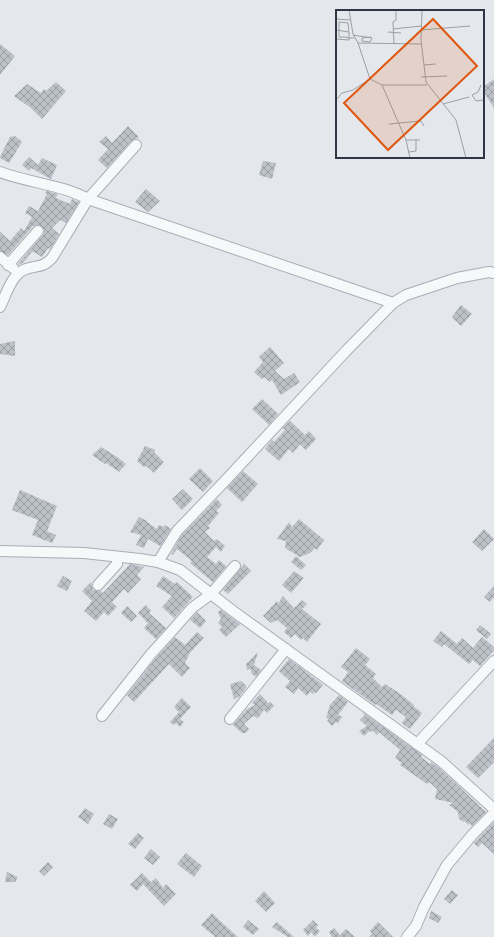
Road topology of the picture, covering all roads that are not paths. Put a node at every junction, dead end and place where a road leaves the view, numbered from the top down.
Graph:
1 (136, 145) dead end
2 (0, 172) edge
3 (88, 199) junction
4 (38, 231) dead end
5 (0, 257) edge
6 (8, 264) junction
7 (492, 269) edge
8 (18, 274) junction
9 (393, 303) junction
10 (0, 307) edge
11 (0, 550) edge
12 (117, 557) junction
13 (158, 562) junction
14 (236, 566) dead end
15 (98, 586) dead end
16 (211, 594) junction
17 (286, 649) junction
18 (494, 661) edge
19 (102, 716) dead end
20 (230, 719) dead end
21 (417, 744) junction
22 (494, 809) edge
23 (494, 812) edge
24 (407, 937) edge

1 - 3 street
2 - 3 street
3 - 8 street
3 - 9 street
4 - 6 street
5 - 6 street
6 - 8 street
7 - 9 street
8 - 10 street
9 - 13 street
11 - 12 street
12 - 13 street
12 - 15 street
13 - 16 street
14 - 16 street
16 - 17 street
16 - 19 street
17 - 20 street
17 - 21 street
18 - 21 street
21 - 22 street
23 - 24 street

